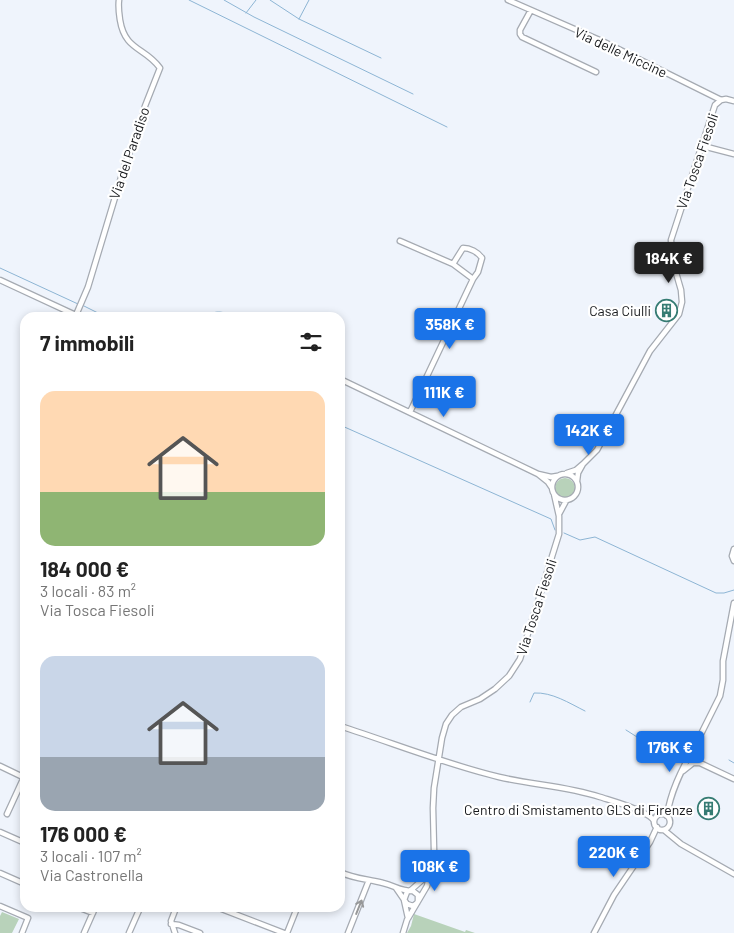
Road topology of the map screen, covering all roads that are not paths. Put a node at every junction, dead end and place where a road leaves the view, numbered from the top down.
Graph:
1 (119, 0) edge
2 (508, 0) edge
3 (530, 10) junction
4 (596, 72) dead end
5 (721, 100) junction
6 (734, 101) edge
7 (703, 146) junction
8 (734, 154) edge
9 (400, 241) dead end
10 (453, 264) junction
11 (473, 279) junction
12 (0, 280) edge
13 (77, 312) joint
14 (345, 381) edge
15 (410, 412) junction
16 (583, 464) junction
17 (538, 474) junction
18 (566, 474) junction
19 (558, 476) junction
20 (577, 482) junction
21 (553, 492) junction
22 (566, 500) junction
23 (559, 516) junction
24 (734, 549) edge
25 (734, 561) edge
26 (734, 603) edge
27 (345, 728) edge
28 (696, 744) dead end
29 (692, 751) dead end
30 (438, 759) junction
31 (0, 766) edge
32 (680, 773) junction
33 (20, 775) edge
34 (734, 779) edge
35 (20, 786) edge
36 (669, 804) junction
37 (7, 814) dead end
38 (667, 816) junction
39 (657, 817) junction
40 (669, 826) junction
41 (659, 830) junction
42 (0, 832) edge
43 (670, 834) junction
44 (20, 841) edge
45 (0, 873) edge
46 (430, 873) junction
47 (345, 874) edge
48 (734, 874) edge
49 (369, 880) junction
50 (20, 882) edge
51 (396, 888) junction
52 (409, 891) junction
53 (404, 900) junction
54 (418, 902) junction
55 (0, 906) edge
56 (138, 912) edge
57 (175, 912) edge
58 (230, 912) edge
59 (296, 912) edge
60 (93, 913) edge
61 (408, 919) junction
62 (171, 924) junction
63 (22, 933) edge
64 (84, 933) edge
65 (129, 933) edge
66 (175, 933) edge
67 (200, 933) edge
68 (286, 933) edge
69 (348, 933) edge
70 (403, 933) edge
71 (594, 933) edge

1 - 13 street, Via del Paradiso
2 - 3 street, Via delle Miccine
3 - 4 street
3 - 5 street, Via delle Miccine
5 - 6 street, Via delle Miccine
5 - 7 street, Via Tosca Fiesoli
7 - 8 street
7 - 16 street, Via Tosca Fiesoli
9 - 10 street
10 - 11 street
10 - 11 street
11 - 15 street
12 - 13 street
14 - 15 street
15 - 17 street
16 - 18 street, Via Tosca Fiesoli
16 - 20 street, Via Tosca Fiesoli
17 - 19 street, Via Tosca Fiesoli
17 - 21 street
18 - 19 street, Via Tosca Fiesoli
18 - 20 street
19 - 21 street
20 - 22 street, Via Tosca Fiesoli
21 - 22 street
21 - 23 street, Via Tosca Fiesoli
22 - 23 street, Via Tosca Fiesoli
23 - 30 street, Via Tosca Fiesoli
24 - 25 street
26 - 28 street
27 - 30 street
29 - 32 street
30 - 39 street
30 - 46 street, Via Tosca Fiesoli
31 - 33 street
32 - 34 street
32 - 36 street
35 - 37 street
36 - 38 street
36 - 39 street
38 - 39 street
38 - 40 street
39 - 41 street
40 - 41 street
40 - 43 street
41 - 43 street
41 - 71 street
42 - 44 street
43 - 48 street
45 - 50 street
46 - 52 street
46 - 54 street, Via Tosca Fiesoli
47 - 49 street
49 - 51 street
69 -> 49 street
51 - 52 street
51 - 53 street
52 - 53 street
52 - 54 street
53 - 54 street
53 - 61 street
54 - 61 street, Via Tosca Fiesoli
55 - 63 street
56 - 65 street
57 - 62 street
58 - 68 street
59 - 68 street
60 - 64 street
61 - 70 street, Via Tosca Fiesoli
62 - 66 street
62 - 67 street

